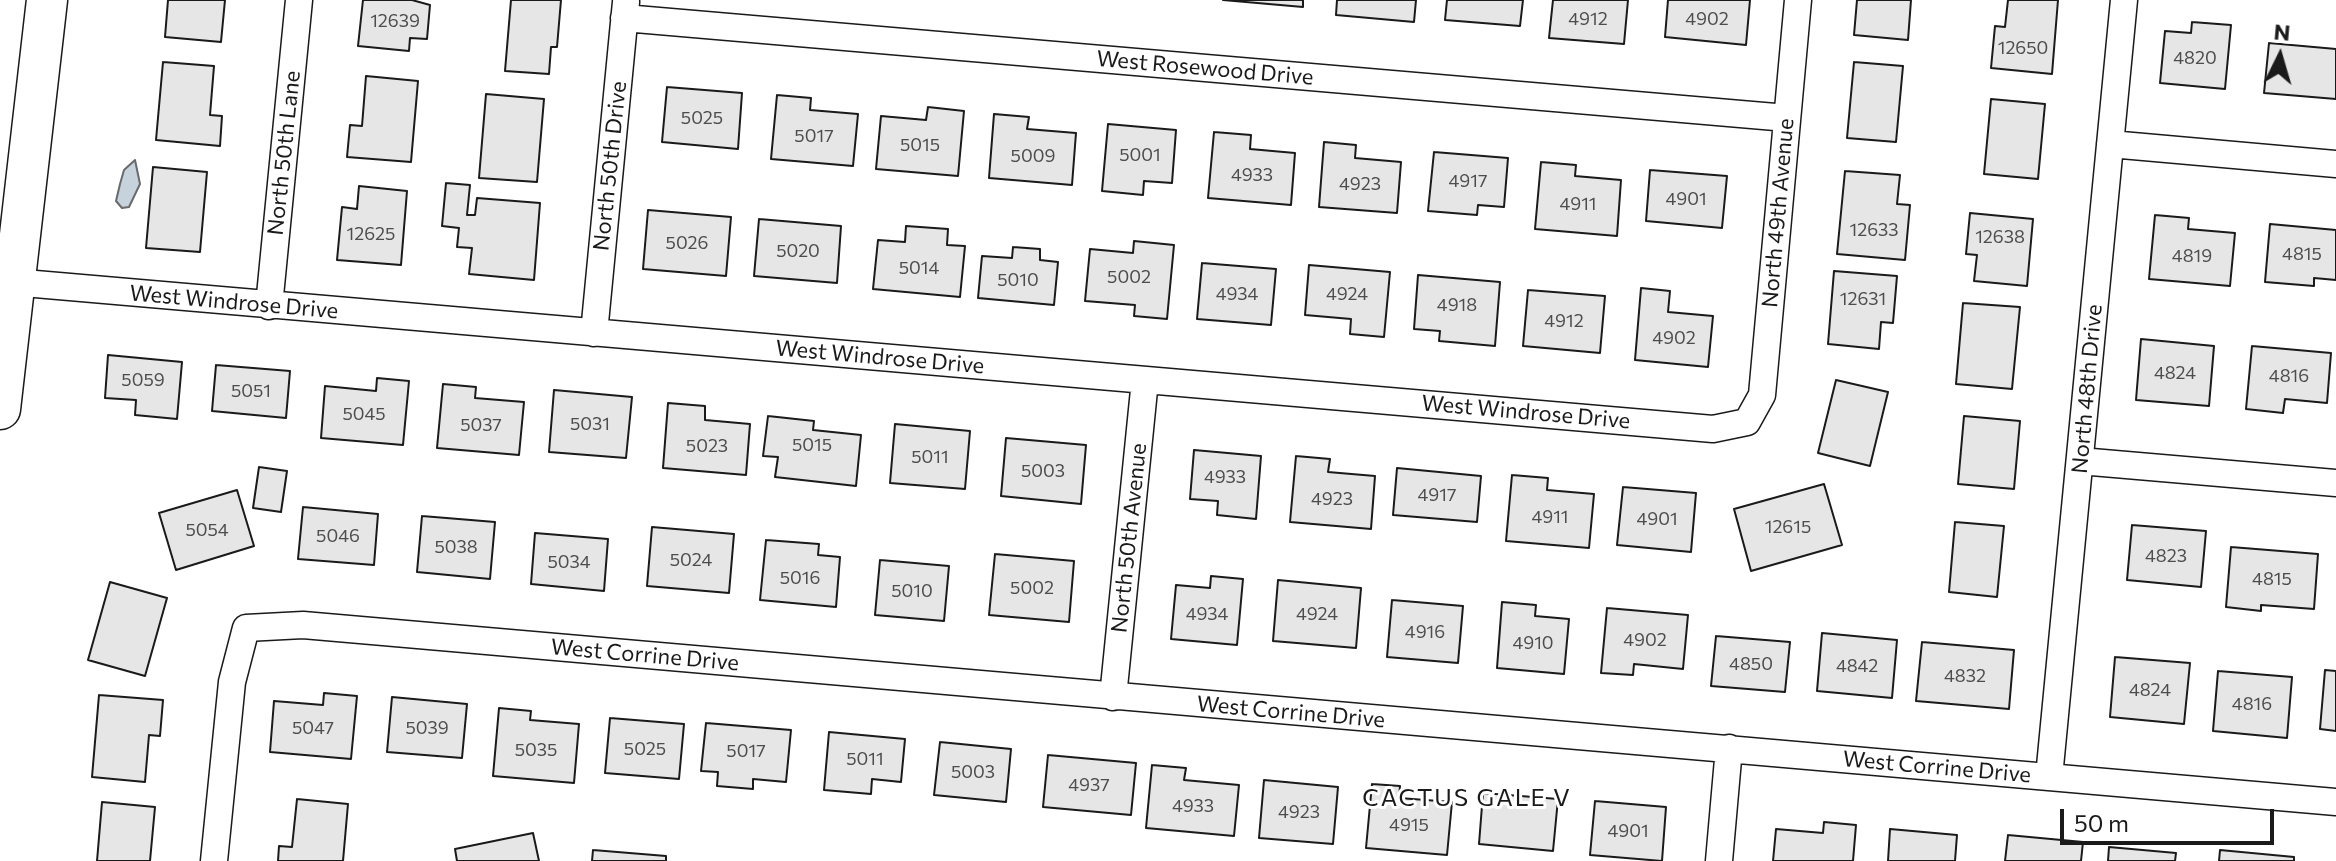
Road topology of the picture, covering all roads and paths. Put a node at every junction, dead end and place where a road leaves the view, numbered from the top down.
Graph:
1 (47, 0) edge
2 (299, 0) edge
3 (1798, 0) edge
4 (2124, 0) edge
5 (625, 9) edge
6 (1787, 118) junction
7 (2110, 144) junction
8 (2336, 164) edge
9 (12, 282) junction
10 (269, 306) junction
11 (594, 333) junction
12 (1145, 380) junction
13 (0, 409) edge
14 (1747, 422) joint
15 (2080, 461) junction
16 (2336, 483) edge
17 (1113, 697) junction
18 (1729, 748) junction
19 (2049, 777) junction
20 (2336, 802) edge
21 (214, 861) edge
22 (1719, 861) edge

1 - 9 main road
2 - 10 street, North 50th Lane
3 - 6 street, North 49th Avenue
4 - 7 street, North 48th Drive
5 - 6 street, West Rosewood Drive
5 - 11 street, North 50th Drive
6 - 14 street, North 49th Avenue
7 - 8 street
7 - 15 street, North 48th Drive
9 - 10 street, West Windrose Drive
9 - 13 main road
10 - 11 street, West Windrose Drive
11 - 12 street, West Windrose Drive
12 - 14 street, West Windrose Drive
12 - 17 street, North 50th Avenue
15 - 16 street
15 - 19 street, North 48th Drive
17 - 18 street, West Corrine Drive
17 - 21 street, West Corrine Drive
18 - 19 street, West Corrine Drive
18 - 22 street
19 - 20 street, West Corrine Drive

